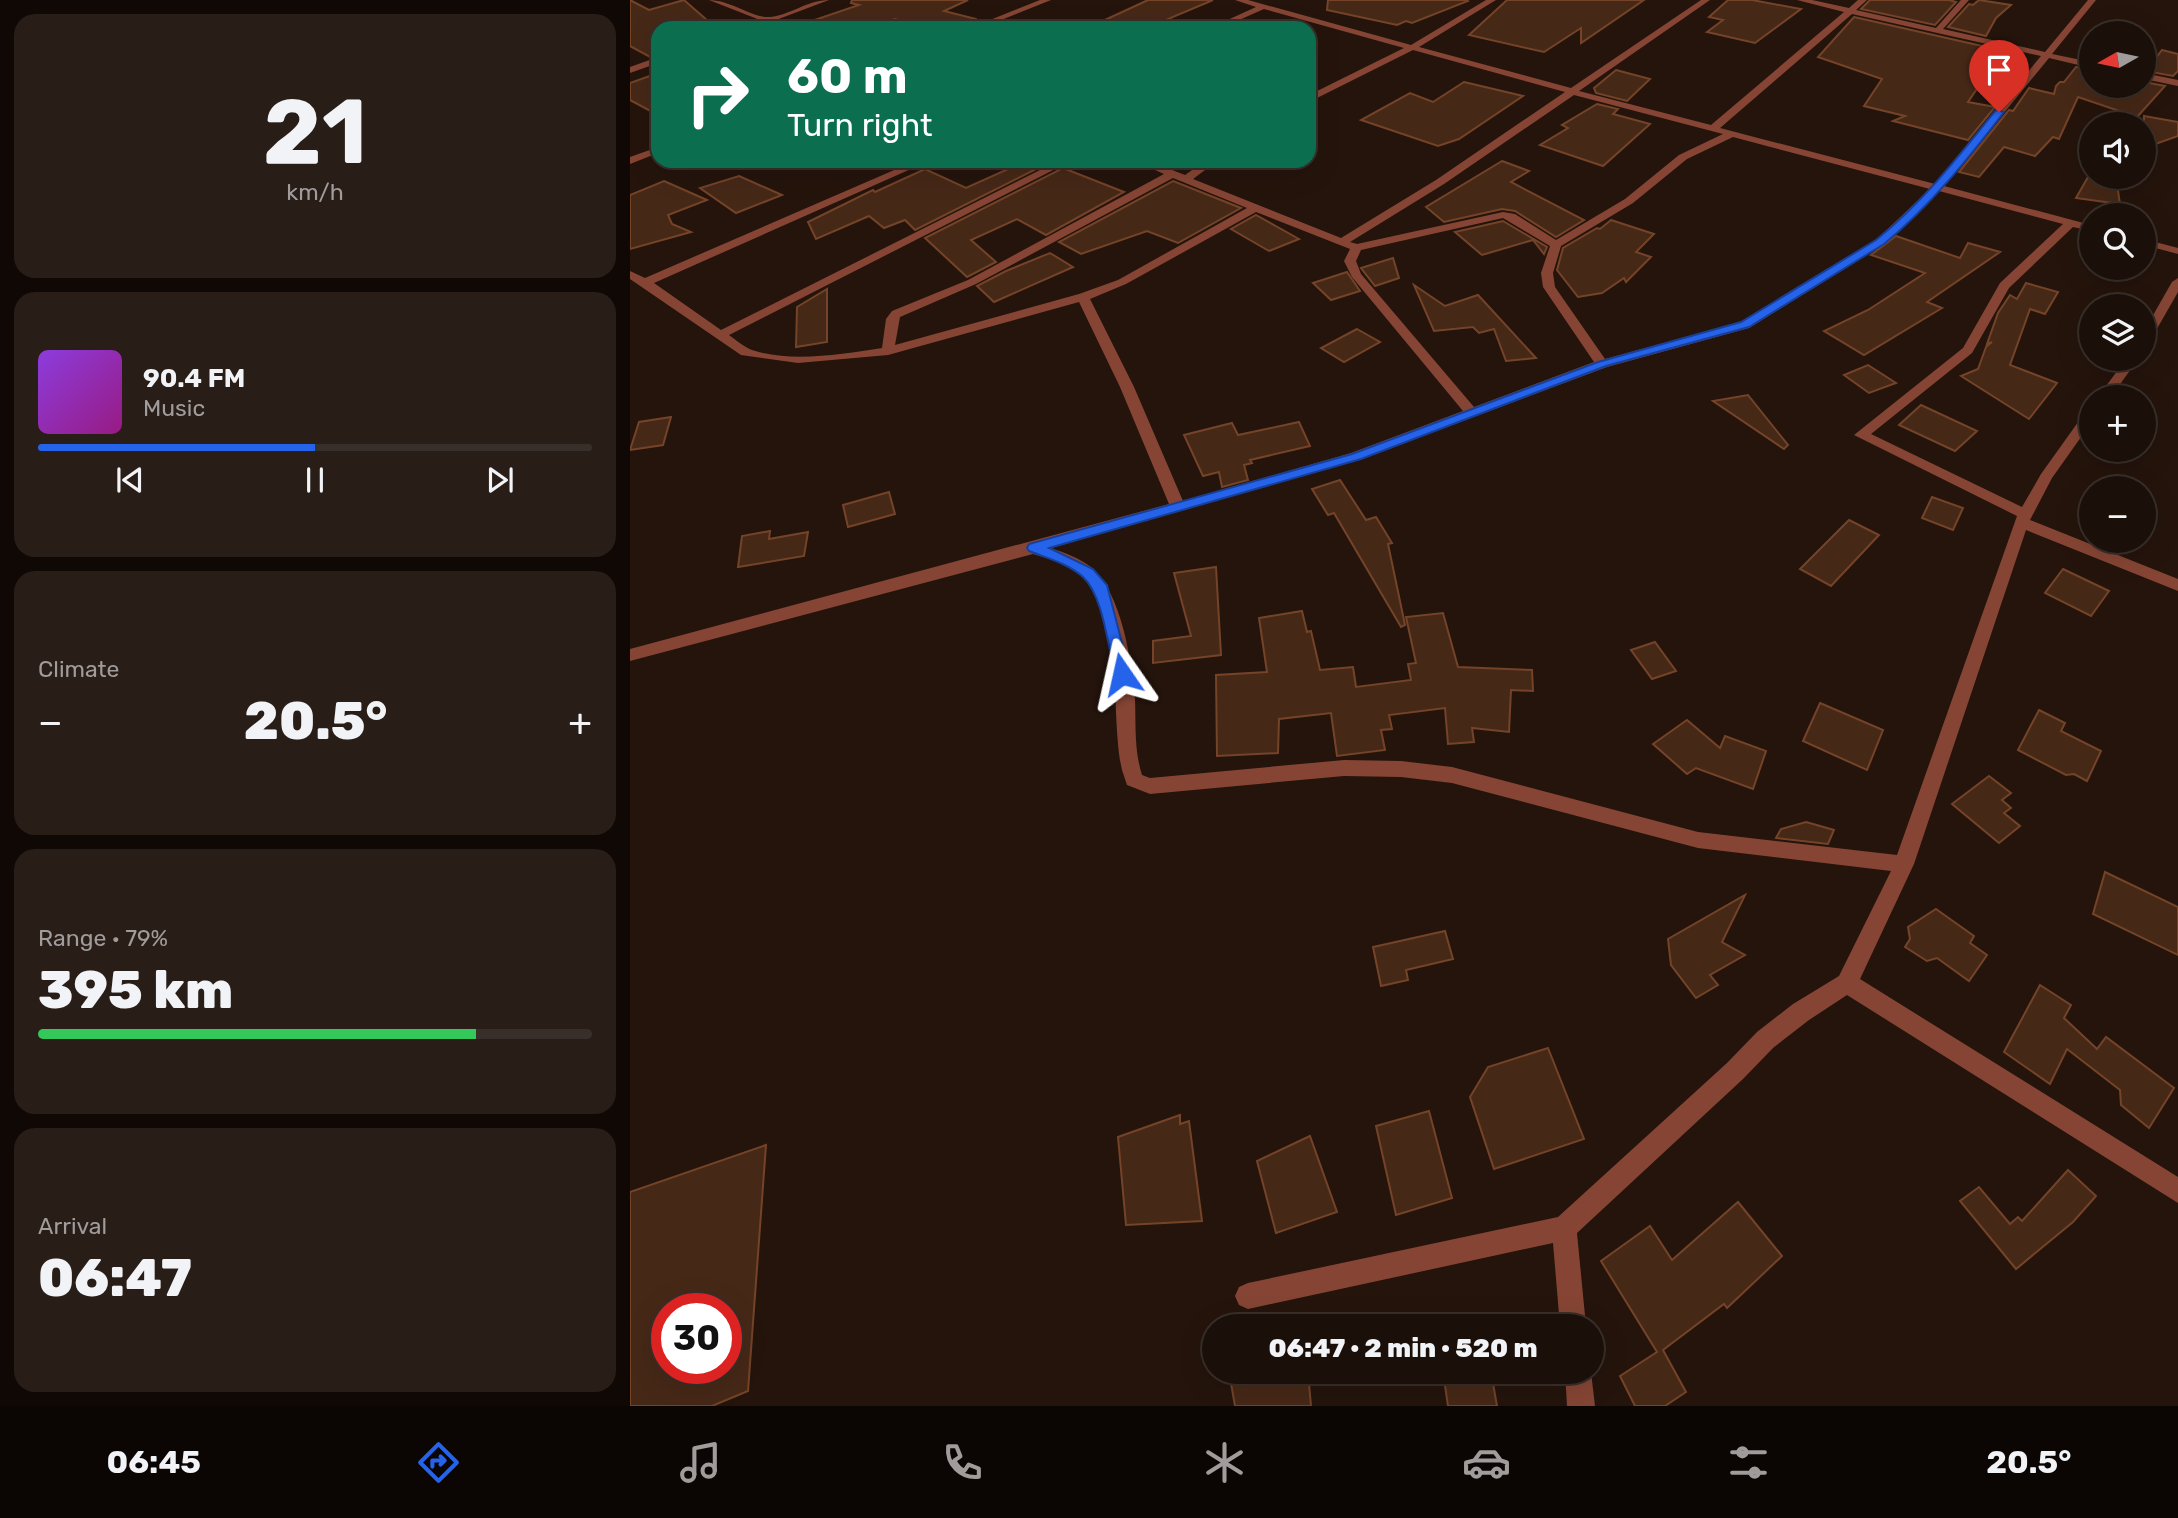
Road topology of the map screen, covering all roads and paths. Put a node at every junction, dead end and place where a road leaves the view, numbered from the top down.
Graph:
1 (713, 0) edge
2 (825, 0) edge
3 (1047, 0) edge
4 (1239, 0) edge
5 (1281, 0) edge
6 (1492, 0) edge
7 (1706, 0) edge
8 (1801, 0) edge
9 (1863, 0) edge
10 (1965, 0) edge
11 (2092, 0) edge
12 (1263, 7) junction
13 (1852, 12) junction
14 (1287, 15) junction
15 (769, 20) junction
16 (766, 21) edge
17 (992, 21) edge
18 (1230, 21) edge
19 (1310, 21) edge
20 (1316, 23) edge
21 (1937, 31) junction
22 (1411, 48) junction
23 (2045, 55) junction
24 (651, 62) edge
25 (2079, 62) edge
26 (630, 70) edge
27 (2156, 78) edge
28 (2178, 83) edge
29 (1570, 91) junction
30 (1316, 96) edge
31 (1714, 128) junction
32 (1733, 133) junction
33 (651, 153) edge
34 (630, 161) edge
35 (908, 168) edge
36 (1052, 168) edge
37 (1160, 168) edge
38 (1202, 168) edge
39 (1174, 173) junction
40 (1188, 178) junction
41 (1938, 187) junction
42 (1257, 207) junction
43 (2070, 222) junction
44 (2079, 225) edge
45 (1342, 242) junction
46 (1556, 245) junction
47 (2156, 245) edge
48 (1356, 248) junction
49 (2178, 251) edge
50 (630, 274) edge
51 (645, 282) junction
52 (2178, 282) edge
53 (1083, 297) junction
54 (2156, 320) edge
55 (722, 334) junction
56 (888, 351) junction
57 (1602, 364) junction
58 (1472, 413) junction
59 (2079, 431) edge
60 (1178, 507) junction
61 (2023, 518) junction
62 (1034, 548) junction
63 (2178, 585) edge
64 (630, 655) edge
65 (1904, 863) junction
66 (1847, 983) junction
67 (2178, 1192) edge
68 (1564, 1228) junction
69 (1248, 1296) dead end
70 (1572, 1314) edge
71 (1579, 1384) edge
72 (1581, 1406) edge

1 - 15 street
2 - 15 street
3 - 17 street
4 - 12 street
5 - 14 street
6 - 22 street
7 - 29 street
8 - 13 street
9 - 13 street
10 - 21 street
11 - 23 street
12 - 14 street
12 - 18 street
13 - 21 street
13 - 31 street
14 - 19 street
15 - 16 street
20 - 22 street
21 - 23 street
22 - 29 street
22 - 30 street
23 - 25 street
23 - 41 street
24 - 26 street
27 - 28 street
29 - 31 street
29 - 45 street
31 - 32 street
32 - 41 street
32 - 46 street
33 - 34 street
35 - 51 street
36 - 55 street
37 - 39 street
38 - 40 street
39 - 40 street
39 - 56 street
40 - 42 street
41 - 43 street
41 - 57 street
42 - 45 street
42 - 53 street
43 - 44 street
43 - 61 street
45 - 48 street
46 - 48 street
46 - 57 street
47 - 49 street
48 - 58 street
50 - 51 street
51 - 55 street
52 - 54 street
53 - 56 street
53 - 60 street
55 - 56 street
57 - 58 street
58 - 60 street
59 - 61 street
60 - 62 street
61 - 63 street
61 - 65 street
62 - 64 street
62 - 65 street
65 - 66 street
66 - 67 street
66 - 68 street
68 - 69 street
68 - 70 street
71 - 72 street

